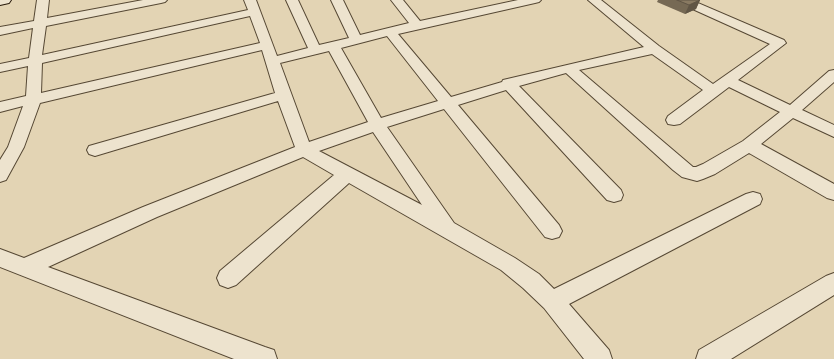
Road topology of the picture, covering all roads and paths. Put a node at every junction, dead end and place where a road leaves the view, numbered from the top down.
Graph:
1 (4, 0) edge
2 (43, 0) edge
3 (162, 0) edge
4 (292, 0) edge
5 (337, 0) edge
6 (397, 0) edge
7 (530, 0) edge
8 (594, 0) edge
9 (681, 0) edge
10 (0, 1) edge
11 (464, 4) dead end
12 (252, 6) edge
13 (474, 13) junction
14 (40, 24) junction
15 (417, 25) junction
16 (0, 31) edge
17 (390, 32) junction
18 (356, 40) junction
19 (332, 46) junction
20 (654, 49) junction
21 (315, 50) junction
22 (270, 53) junction
23 (36, 60) junction
24 (0, 68) edge
25 (568, 68) junction
26 (834, 74) edge
27 (728, 81) junction
28 (508, 83) junction
29 (713, 90) junction
30 (282, 95) junction
31 (33, 100) junction
32 (449, 103) junction
33 (0, 107) edge
34 (791, 112) junction
35 (674, 120) dead end
36 (377, 125) junction
37 (834, 132) edge
38 (749, 146) junction
39 (95, 150) dead end
40 (304, 150) junction
41 (347, 174) junction
42 (0, 175) edge
43 (834, 193) edge
44 (614, 195) dead end
45 (753, 199) dead end
46 (448, 229) junction
47 (552, 231) dead end
48 (0, 258) edge
49 (26, 267) junction
50 (228, 278) dead end
51 (834, 283) edge
52 (552, 301) junction
53 (265, 359) edge
54 (600, 359) edge
55 (708, 359) edge

1 - 10 main road
2 - 14 street
3 - 14 street
4 - 21 street
5 - 18 street
6 - 15 street
7 - 13 street
8 - 20 street
9 - 27 street
11 - 13 street
12 - 22 street
12 - 23 street
13 - 15 street
14 - 16 street
14 - 23 street
15 - 17 street
17 - 18 street
17 - 32 street
18 - 19 street
19 - 21 street
19 - 36 street
20 - 25 street
20 - 29 street
21 - 22 street
22 - 30 street
22 - 31 street
23 - 24 street
23 - 31 street
25 - 28 street
25 - 38 street
26 - 34 street
27 - 29 street
27 - 34 street
28 - 32 street
28 - 44 street
29 - 35 street
30 - 39 street
30 - 40 street
31 - 33 street
31 - 42 street
32 - 36 street
32 - 47 street
34 - 37 street
34 - 38 street
36 - 40 street
36 - 46 street
38 - 43 street
40 - 41 street
40 - 49 street
41 - 46 street
41 - 50 street
45 - 52 street
46 - 52 street
48 - 49 street
49 - 53 street
51 - 55 street
52 - 54 street

